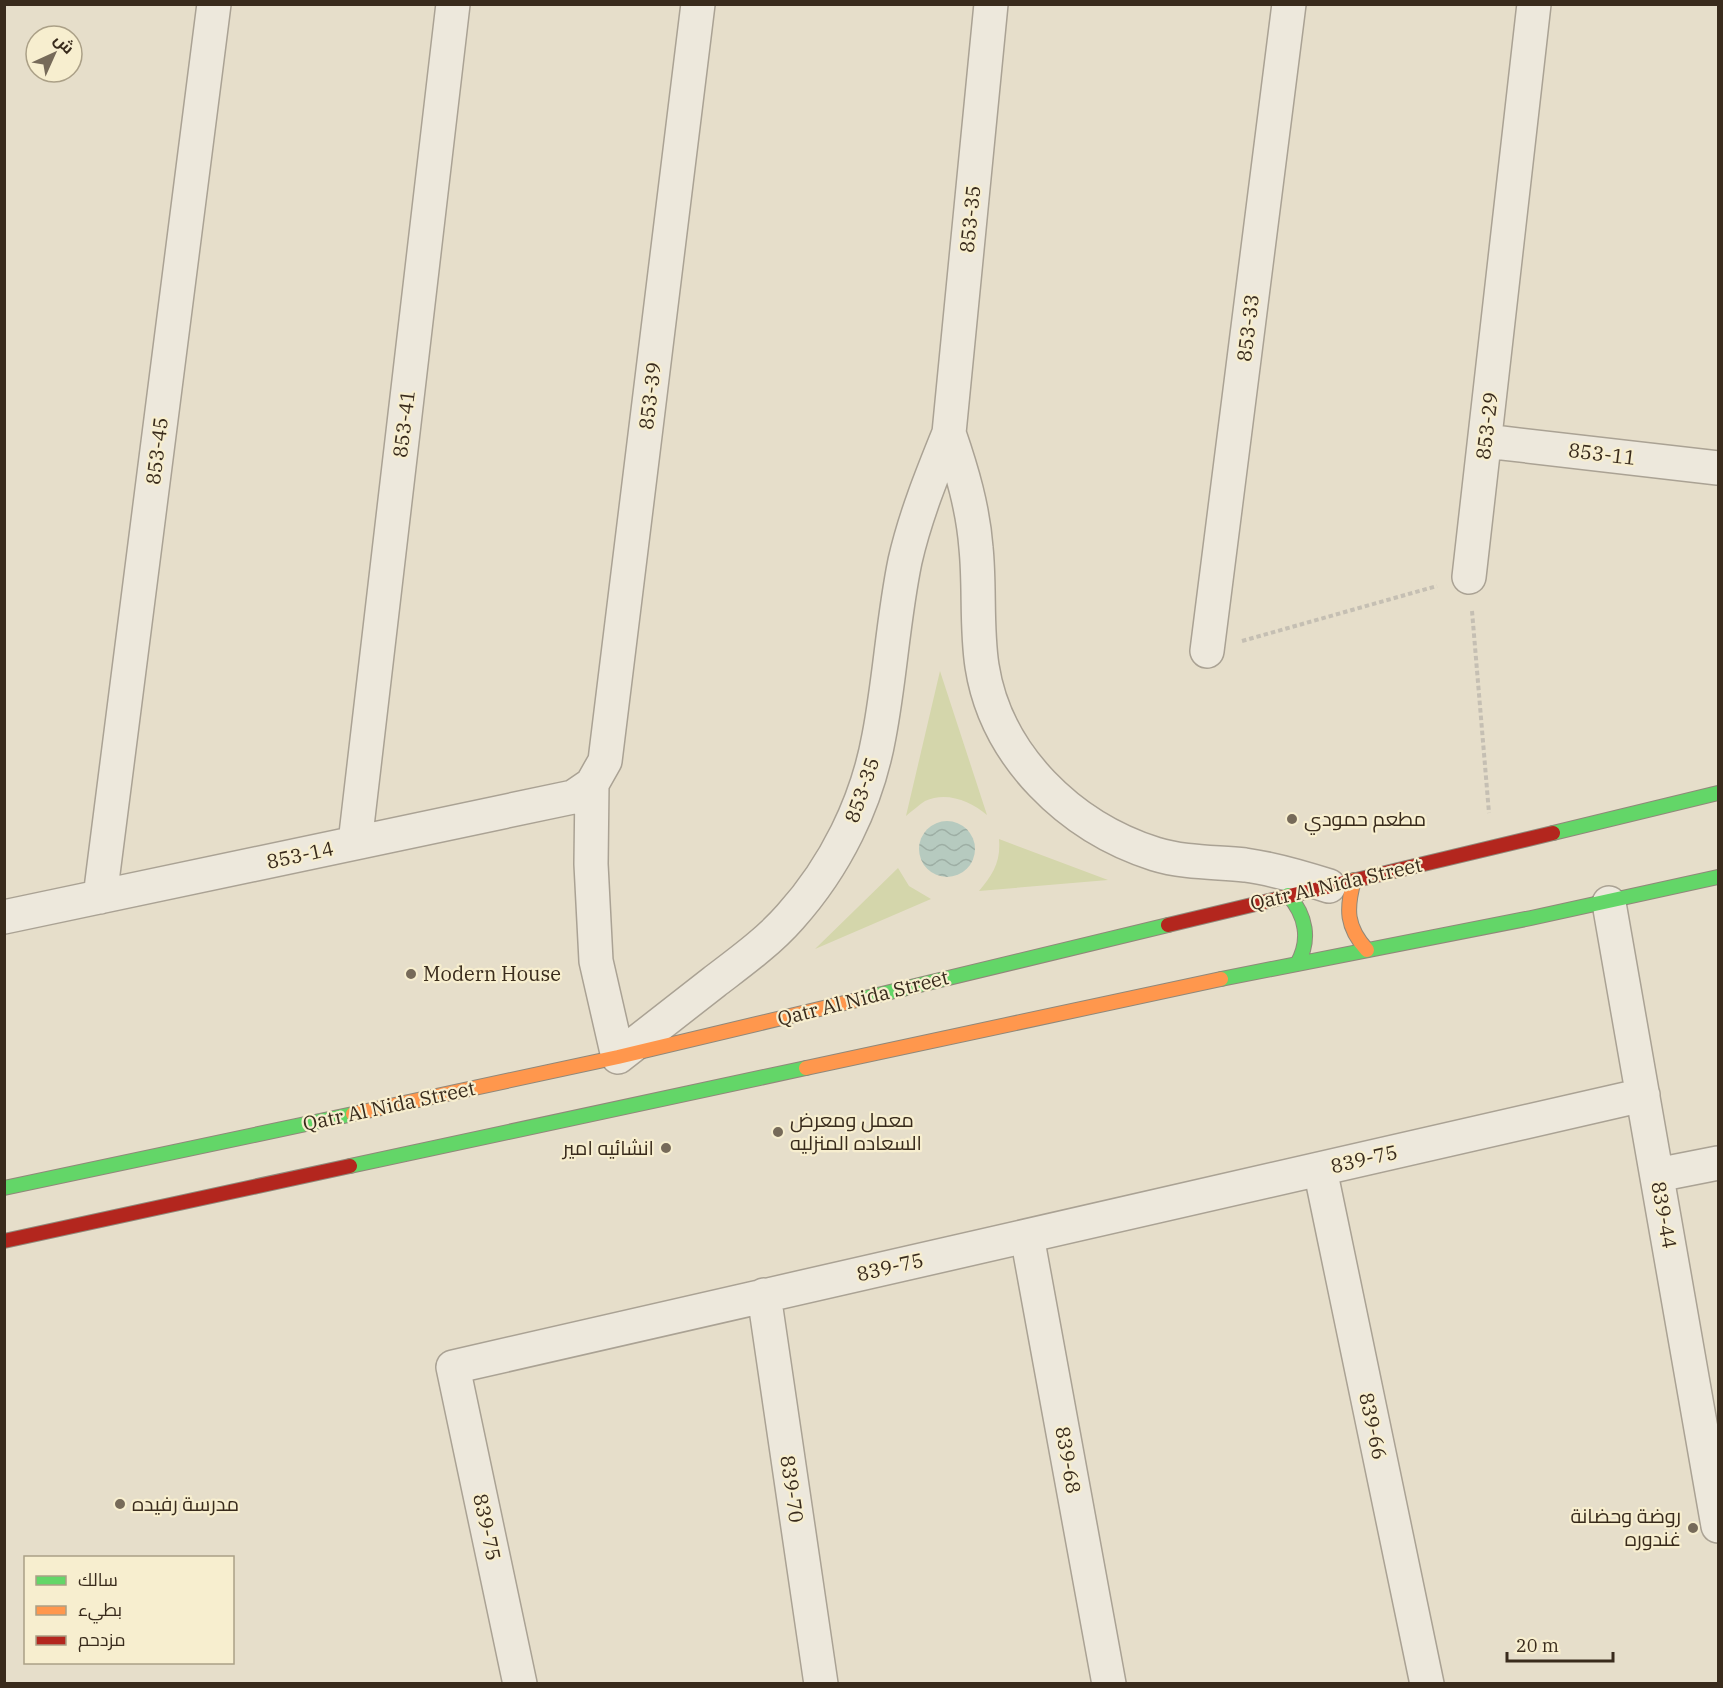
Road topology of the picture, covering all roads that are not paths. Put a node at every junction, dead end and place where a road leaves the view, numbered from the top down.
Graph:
1 (214, 4) edge
2 (453, 4) edge
3 (698, 4) edge
4 (991, 4) edge
5 (1289, 4) edge
6 (1534, 4) edge
7 (949, 433) junction
8 (1485, 441) junction
9 (1719, 468) edge
10 (1469, 577) road end
11 (1207, 651) road end
12 (592, 784) junction
13 (1719, 792) edge
14 (356, 843) junction
15 (1719, 878) edge
16 (1341, 883) junction
17 (1288, 895) junction
18 (100, 897) junction
19 (1609, 903) junction
20 (4, 917) edge
21 (1367, 950) junction
22 (1297, 964) junction
23 (618, 1057) junction
24 (1643, 1095) junction
25 (1719, 1163) edge
26 (1320, 1168) junction
27 (1657, 1175) junction
28 (4, 1188) edge
29 (1028, 1236) junction
30 (4, 1241) edge
31 (764, 1295) junction
32 (1719, 1526) edge
33 (520, 1683) edge
34 (820, 1683) edge
35 (1109, 1683) edge
36 (1427, 1683) edge

1 - 18 street, 853-45
2 - 14 street, 853-41
3 - 12 street, 853-39
4 - 7 street, 853-35
5 - 11 street, 853-33
6 - 8 street, 853-29
7 - 16 street, 853-35
7 - 23 street, 853-35
8 - 9 street, 853-11
8 - 10 street, 853-29
12 - 14 street, 853-14
12 - 23 street
13 - 16 main road, Qatr Al Nida Street
14 - 18 street, 853-14
15 - 19 main road
16 - 17 main road, Qatr Al Nida Street
16 - 21 main road
17 - 22 main road
17 - 23 main road, Qatr Al Nida Street
18 - 20 street, 853-14
19 - 21 main road
19 - 24 street, 839-44
21 - 22 main road
22 - 30 main road
23 - 28 main road, Qatr Al Nida Street
24 - 26 street, 839-75
24 - 27 street, 839-44
25 - 27 street
26 - 29 street, 839-75
26 - 36 street, 839-66
27 - 32 street, 839-44
29 - 31 street, 839-75
29 - 35 street, 839-68
31 - 33 street, 839-75
31 - 34 street, 839-70

